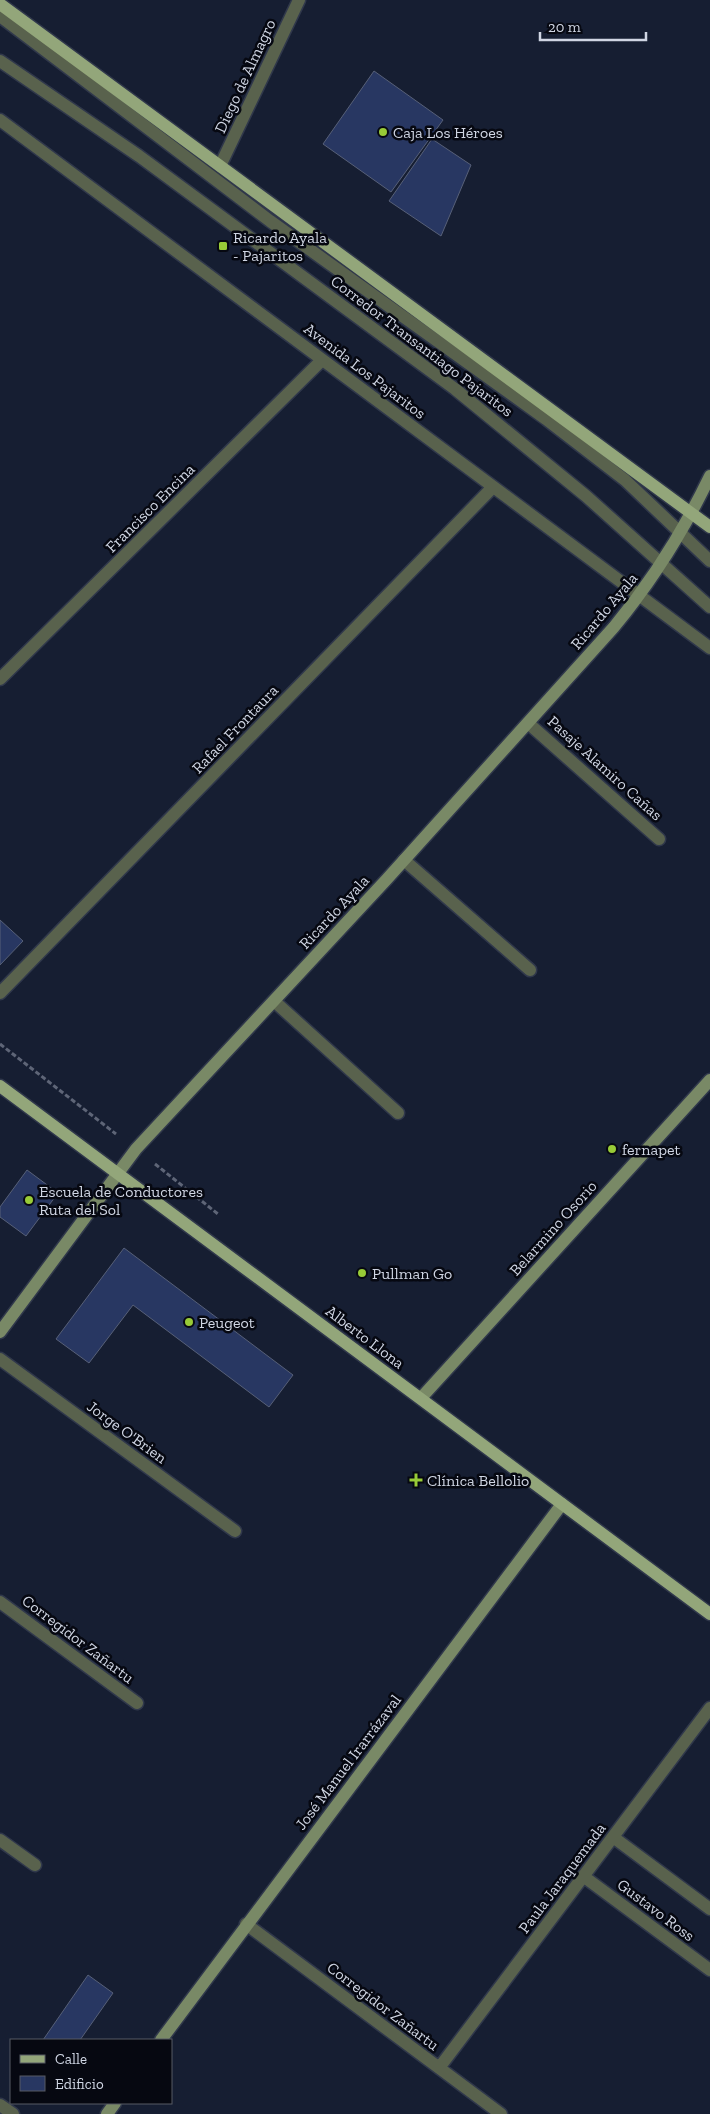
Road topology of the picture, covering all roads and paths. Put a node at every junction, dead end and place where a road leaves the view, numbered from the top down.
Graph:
1 (299, 0) edge
2 (0, 4) edge
3 (0, 16) edge
4 (0, 61) edge
5 (0, 120) edge
6 (220, 166) junction
7 (322, 360) junction
8 (710, 476) edge
9 (493, 487) junction
10 (692, 514) junction
11 (710, 527) edge
12 (681, 532) junction
13 (710, 561) edge
14 (662, 563) junction
15 (640, 595) junction
16 (710, 607) edge
17 (710, 648) edge
18 (0, 679) edge
19 (528, 723) junction
20 (659, 838) dead end
21 (404, 860) junction
22 (530, 970) dead end
23 (0, 993) edge
24 (274, 1001) junction
25 (710, 1080) edge
26 (0, 1086) edge
27 (398, 1113) dead end
28 (117, 1173) junction
29 (0, 1332) edge
30 (0, 1359) edge
31 (421, 1398) junction
32 (562, 1504) junction
33 (235, 1531) dead end
34 (0, 1602) edge
35 (710, 1614) edge
36 (137, 1703) dead end
37 (710, 1708) edge
38 (613, 1837) junction
39 (0, 1840) edge
40 (35, 1865) dead end
41 (583, 1876) junction
42 (710, 1909) edge
43 (246, 1924) junction
44 (710, 1970) edge
45 (162, 2039) edge
46 (439, 2068) junction
47 (0, 2104) edge
48 (13, 2114) edge
49 (501, 2114) edge

1 - 6 street, Diego de Almagro
2 - 6 main road
3 - 12 street, Corredor Transantiago Pajaritos
4 - 14 street, Corredor Transantiago Pajaritos
5 - 7 street, Avenida Los Pajaritos
6 - 10 main road
7 - 9 street, Avenida Los Pajaritos
7 - 18 street, Francisco Encina
8 - 10 street, Ricardo Ayala
9 - 15 street, Avenida Los Pajaritos
9 - 23 street, Rafael Frontaura
10 - 11 main road
10 - 12 street, Ricardo Ayala
12 - 13 street, Corredor Transantiago Pajaritos
12 - 14 street, Ricardo Ayala
14 - 15 street, Ricardo Ayala
14 - 16 street, Corredor Transantiago Pajaritos
15 - 17 street, Avenida Los Pajaritos
15 - 19 street, Ricardo Ayala
19 - 20 street, Pasaje Alamiro Cañas
19 - 21 street, Ricardo Ayala
21 - 22 street
21 - 24 street, Ricardo Ayala
24 - 27 street
24 - 28 street, Ricardo Ayala
25 - 31 street, Belarmino Osorio
26 - 28 main road, Alberto Llona
28 - 29 street, Ricardo Ayala
28 - 31 main road, Alberto Llona
30 - 33 street, Jorge O'Brien
31 - 32 main road, Alberto Llona
32 - 35 main road, Alberto Llona
32 - 43 street, José Manuel Irarrázaval
34 - 36 street, Corregidor Zañartu
37 - 38 street, Paula Jaraquemada
38 - 41 street, Paula Jaraquemada
38 - 42 street, Gustavo Ross
39 - 40 street
41 - 44 street, Gustavo Ross
41 - 46 street, Paula Jaraquemada
43 - 45 street, José Manuel Irarrázaval
43 - 46 street, Corregidor Zañartu
46 - 49 street, Corregidor Zañartu
47 - 48 street

